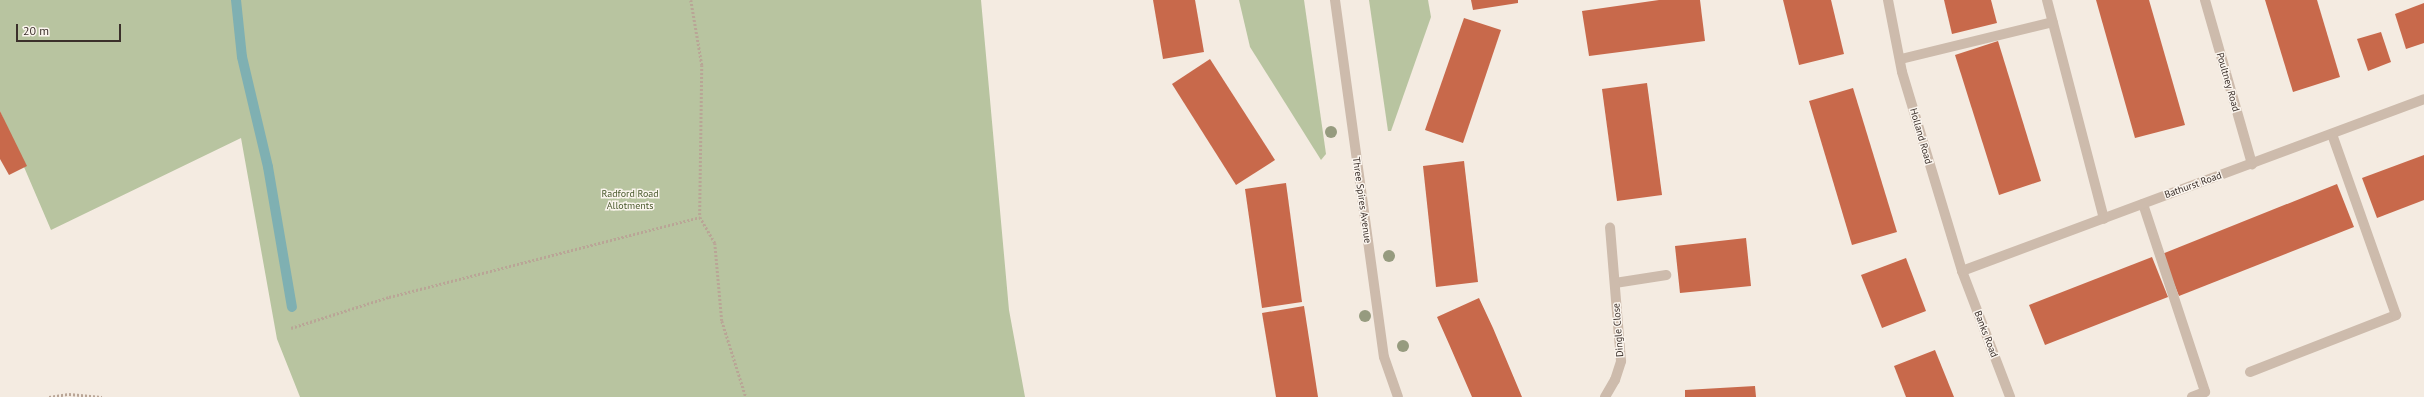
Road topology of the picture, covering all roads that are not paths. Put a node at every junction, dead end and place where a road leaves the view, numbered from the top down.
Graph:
1 (1335, 0) edge
2 (1888, 0) edge
3 (2047, 0) edge
4 (2205, 0) edge
5 (2053, 22) junction
6 (1901, 59) junction
7 (2424, 99) edge
8 (2332, 134) junction
9 (2252, 164) junction
10 (2143, 204) junction
11 (2104, 219) junction
12 (1610, 227) dead end
13 (1962, 271) junction
14 (1666, 275) dead end
15 (1615, 283) junction
16 (2250, 372) dead end
17 (1398, 397) edge
18 (1605, 397) edge
19 (2010, 397) edge
20 (2192, 397) edge

1 - 17 street, Three Spires Avenue
2 - 6 street, Holland Road
3 - 5 street
4 - 9 street, Poultney Road
5 - 6 street
5 - 11 street
6 - 13 street, Holland Road
7 - 8 street, Bathurst Road
8 - 9 street, Bathurst Road
8 - 16 street
9 - 10 street, Bathurst Road
10 - 11 street, Bathurst Road
10 - 20 street
11 - 13 street, Bathurst Road
12 - 15 street, Dingle Close
13 - 19 street, Banks Road
14 - 15 street
15 - 18 street, Dingle Close

